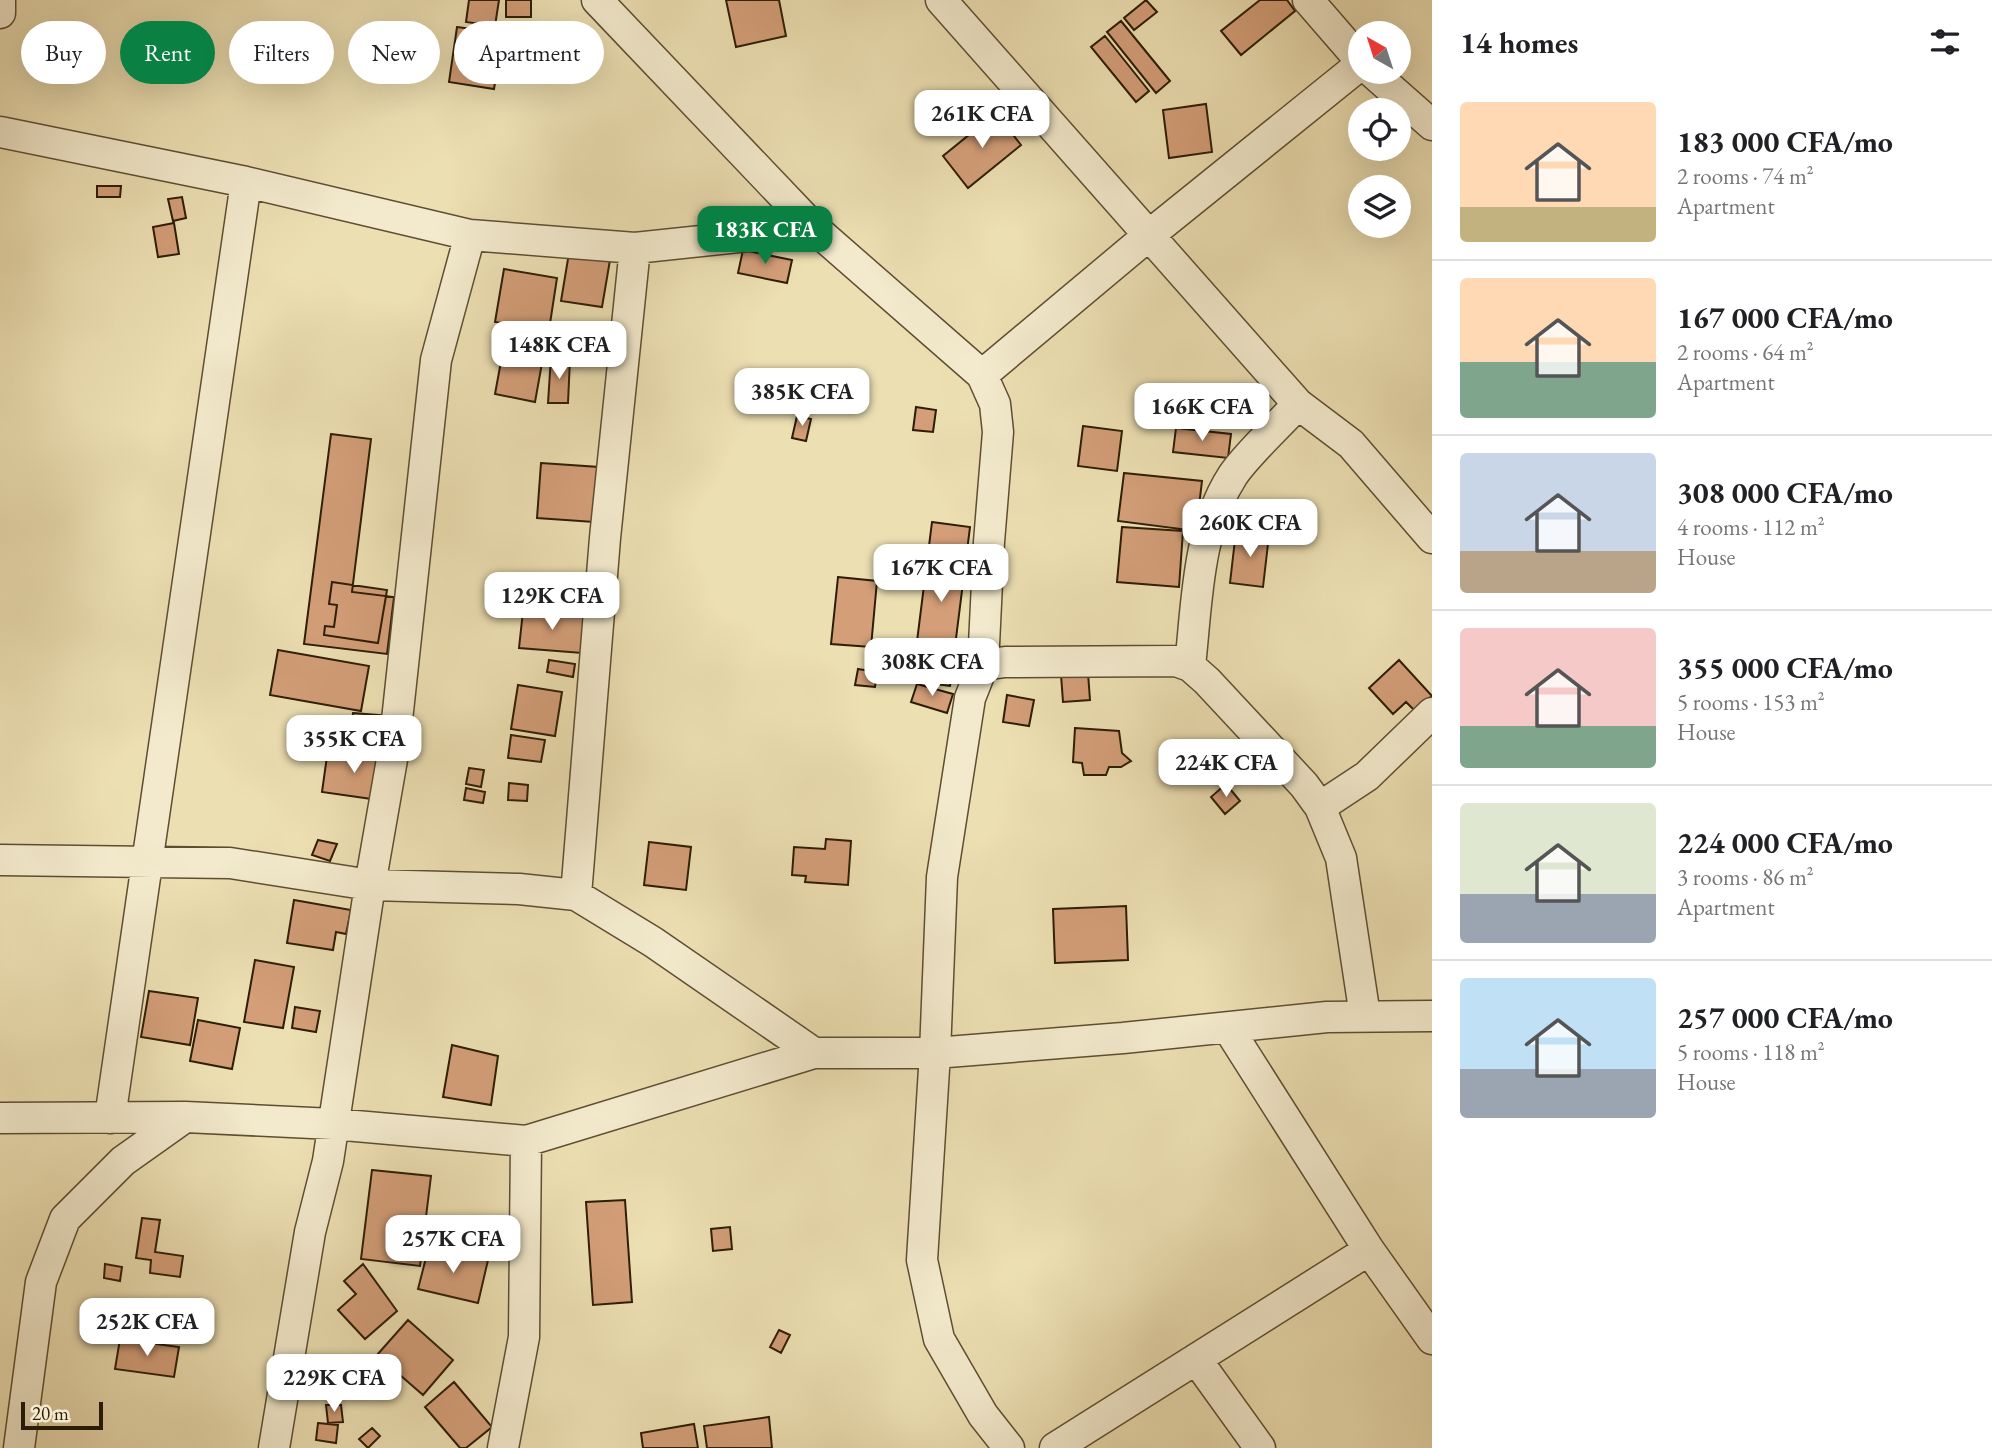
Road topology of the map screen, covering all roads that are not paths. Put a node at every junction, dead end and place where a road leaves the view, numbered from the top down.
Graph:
1 (0, 0) edge
2 (597, 0) edge
3 (941, 0) edge
4 (1308, 0) edge
5 (0, 13) edge
6 (1348, 48) edge
7 (1348, 72) edge
8 (1386, 84) edge
9 (1432, 125) edge
10 (0, 132) edge
11 (246, 182) junction
12 (815, 229) junction
13 (470, 235) junction
14 (1147, 236) junction
15 (635, 248) junction
16 (982, 375) junction
17 (1298, 404) junction
18 (1432, 538) edge
19 (984, 665) junction
20 (1190, 666) junction
21 (1432, 713) edge
22 (1320, 807) junction
23 (0, 860) edge
24 (146, 864) junction
25 (370, 885) junction
26 (576, 895) junction
27 (1365, 1016) junction
28 (1432, 1016) edge
29 (1228, 1028) junction
30 (814, 1053) junction
31 (935, 1053) junction
32 (185, 1117) junction
33 (0, 1118) edge
34 (110, 1118) junction
35 (333, 1124) junction
36 (526, 1141) junction
37 (1369, 1250) junction
38 (1432, 1339) edge
39 (1196, 1359) junction
40 (19, 1448) edge
41 (274, 1448) edge
42 (503, 1448) edge
43 (1009, 1448) edge
44 (1055, 1448) edge
45 (1260, 1448) edge

1 - 5 street
2 - 12 street
3 - 14 street
4 - 6 street
7 - 14 street
8 - 9 street
10 - 11 street
11 - 13 street
11 - 24 street
12 - 15 street
12 - 16 street
13 - 15 street
13 - 25 street
14 - 16 street
14 - 17 street
15 - 26 street
16 - 19 street
17 - 18 street
17 - 20 street
19 - 20 street
19 - 31 street
20 - 22 street
21 - 22 street
22 - 27 street
23 - 24 street
24 - 25 street
24 - 34 street
25 - 26 street
25 - 35 street
26 - 30 street
27 - 28 street
27 - 29 street
29 - 31 street
29 - 37 street
30 - 31 street
30 - 36 street
31 - 43 street
32 - 34 street
32 - 35 street
32 - 40 street
33 - 34 street
35 - 36 street
35 - 41 street
36 - 42 street
37 - 38 street
37 - 39 street
39 - 44 street
39 - 45 street

